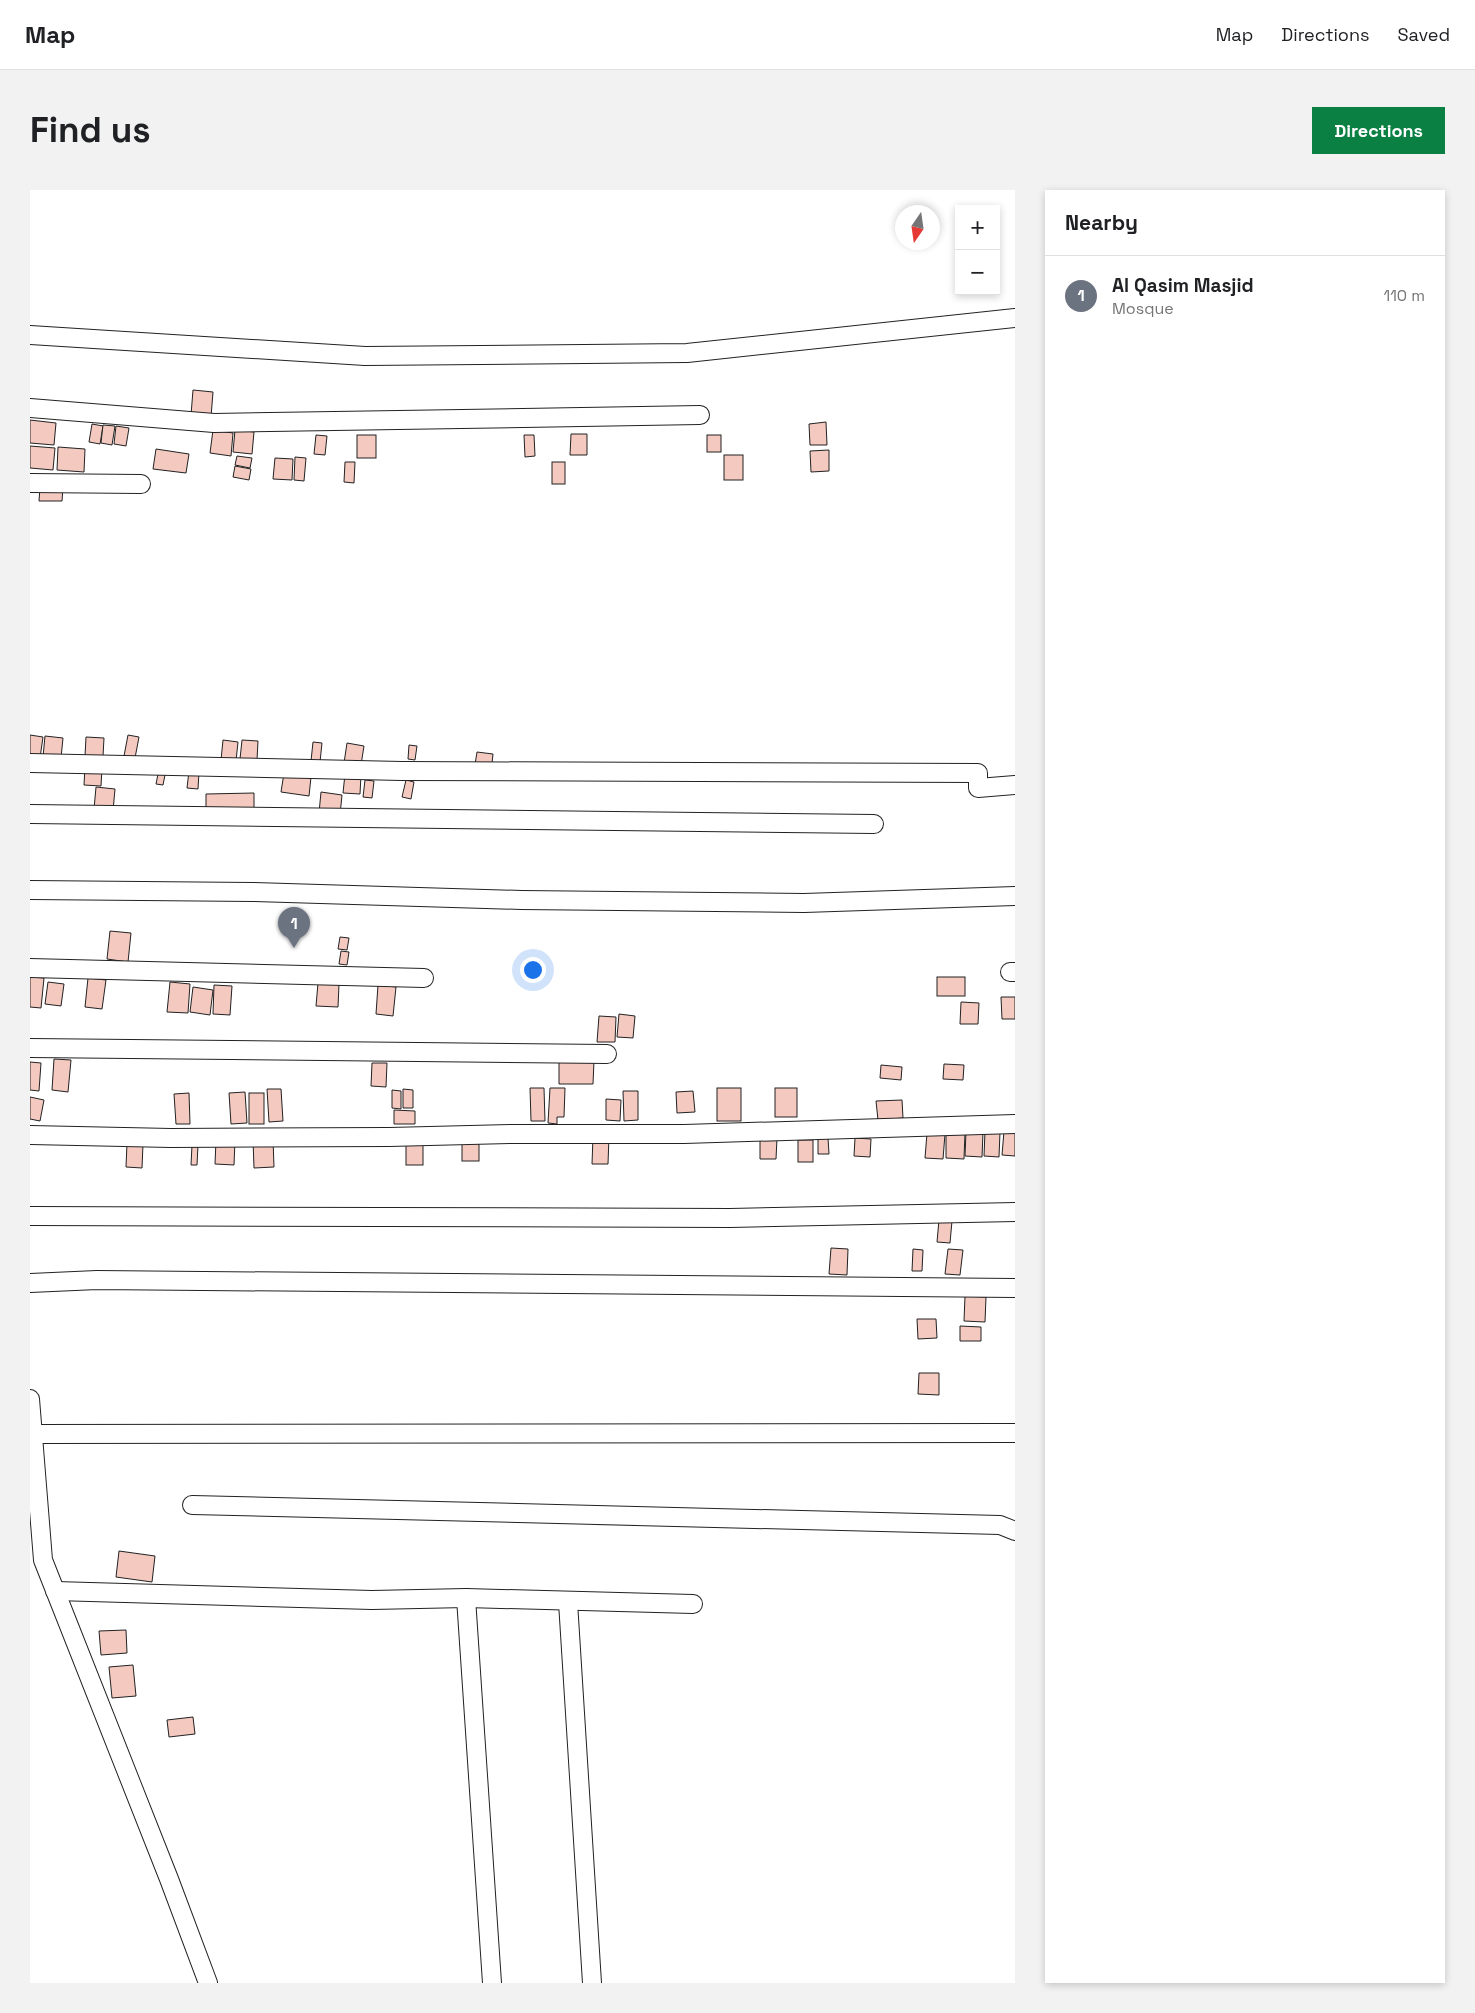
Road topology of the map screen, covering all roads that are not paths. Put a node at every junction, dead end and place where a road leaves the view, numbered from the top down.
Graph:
1 (1015, 318) edge
2 (30, 335) edge
3 (30, 408) edge
4 (700, 415) dead end
5 (30, 483) edge
6 (141, 484) dead end
7 (30, 763) edge
8 (1015, 785) edge
9 (30, 814) edge
10 (874, 824) dead end
11 (30, 890) edge
12 (1015, 896) edge
13 (30, 968) edge
14 (424, 978) dead end
15 (30, 1048) edge
16 (607, 1054) dead end
17 (1015, 1124) edge
18 (30, 1135) edge
19 (1015, 1212) edge
20 (30, 1216) edge
21 (30, 1283) edge
22 (1015, 1288) edge
23 (30, 1399) edge
24 (1015, 1433) edge
25 (33, 1434) junction
26 (192, 1505) dead end
27 (1015, 1531) edge
28 (55, 1591) junction
29 (466, 1598) junction
30 (568, 1602) junction
31 (693, 1604) dead end
32 (208, 1983) edge
33 (492, 1983) edge
34 (592, 1983) edge

1 - 2 street
3 - 4 street
5 - 6 street
7 - 8 street
9 - 10 street
11 - 12 street
13 - 14 street
15 - 16 street
17 - 18 street
19 - 20 street
21 - 22 street
23 - 25 street
24 - 25 street
25 - 28 street
26 - 27 street
28 - 29 street
28 - 32 street
29 - 30 street
29 - 33 street
30 - 31 street
30 - 34 street

